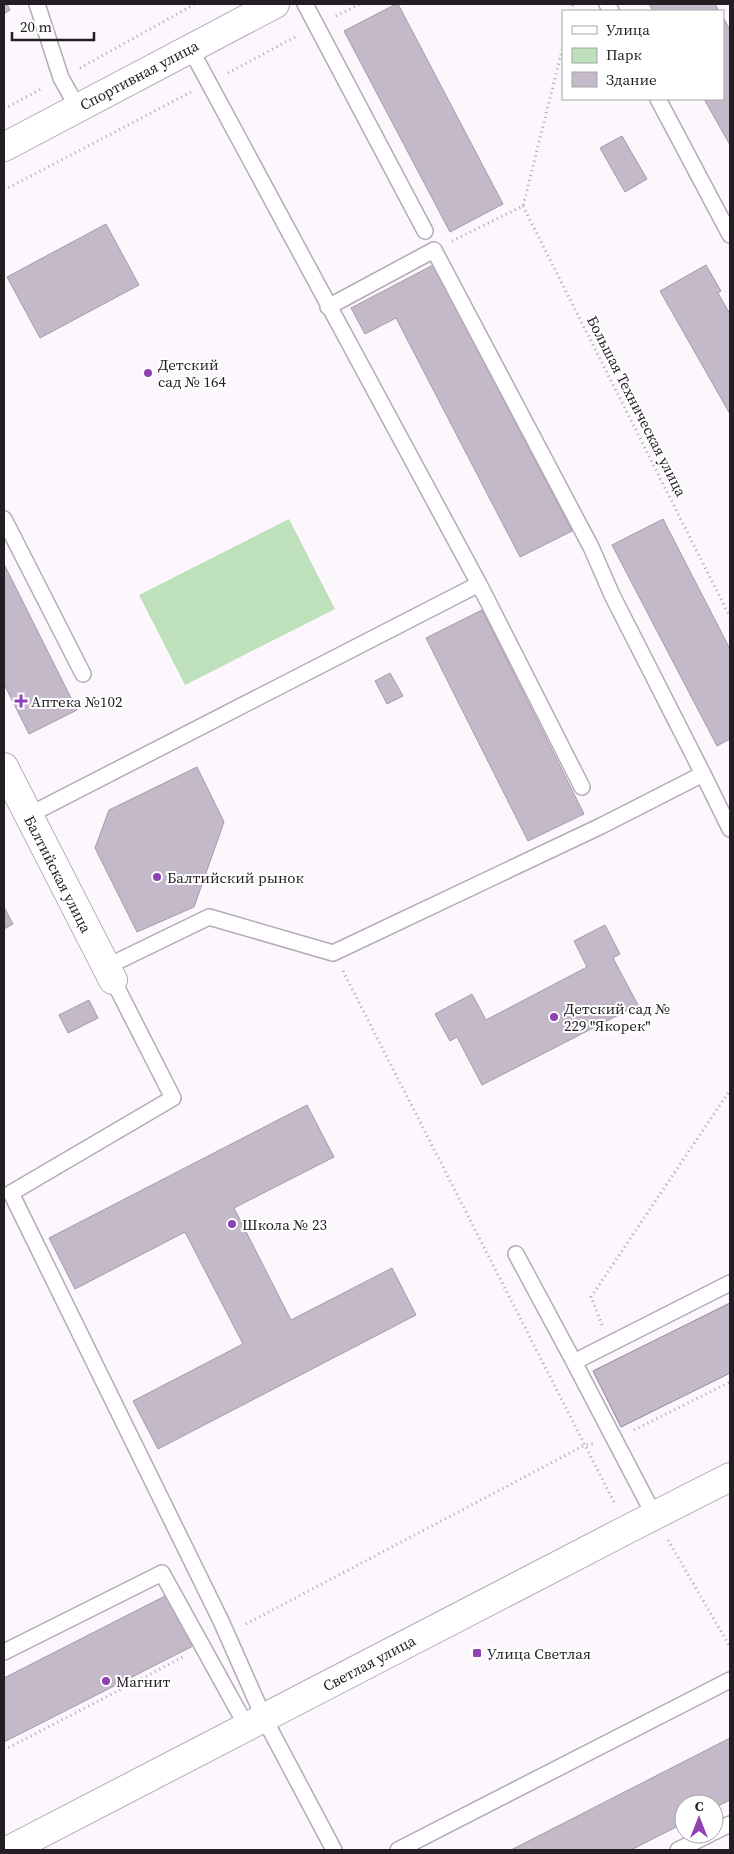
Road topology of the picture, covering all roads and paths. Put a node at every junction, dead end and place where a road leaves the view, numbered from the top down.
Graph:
1 (37, 4) edge
2 (195, 4) edge
3 (275, 4) edge
4 (305, 4) edge
5 (360, 4) edge
6 (317, 26) junction
7 (190, 48) junction
8 (562, 50) edge
9 (61, 78) junction
10 (208, 83) junction
11 (659, 100) edge
12 (78, 108) junction
13 (4, 109) edge
14 (4, 146) edge
15 (4, 190) edge
16 (523, 206) junction
17 (424, 231) dead end
18 (730, 236) edge
19 (434, 250) junction
20 (328, 307) junction
21 (4, 519) edge
22 (479, 584) junction
23 (730, 617) edge
24 (83, 674) dead end
25 (4, 767) edge
26 (703, 774) junction
27 (582, 787) dead end
28 (29, 815) junction
29 (730, 829) edge
30 (333, 953) junction
31 (109, 974) junction
32 (730, 1090) edge
33 (516, 1254) dead end
34 (730, 1283) edge
35 (610, 1344) junction
36 (574, 1362) junction
37 (730, 1382) edge
38 (615, 1440) junction
39 (585, 1445) junction
40 (730, 1477) edge
41 (654, 1515) junction
42 (628, 1529) junction
43 (226, 1634) junction
44 (202, 1647) junction
45 (730, 1647) edge
46 (4, 1652) edge
47 (730, 1680) edge
48 (255, 1723) junction
49 (4, 1750) edge
50 (690, 1844) edge
51 (8, 1850) edge
52 (334, 1850) edge
53 (398, 1850) edge
54 (678, 1850) edge

1 - 9 lane
2 - 9 path
3 - 7 street, Спортивная улица
4 - 6 lane
5 - 6 path
6 - 10 path
6 - 17 lane
7 - 10 lane
7 - 12 street, Спортивная улица
8 - 16 path
9 - 12 lane
9 - 13 path
10 - 15 path
10 - 20 lane
11 - 18 lane
12 - 14 street, Спортивная улица
16 - 19 path
16 - 23 path, Большая Техническая улица
19 - 20 lane
19 - 26 lane
20 - 22 lane
21 - 24 lane
22 - 27 lane
22 - 28 lane
25 - 28 street, Балтийская улица
26 - 29 lane
26 - 30 lane
28 - 31 street, Балтийская улица
30 - 31 lane
30 - 39 path
31 - 43 lane
32 - 35 path
33 - 36 lane
34 - 35 lane
35 - 36 lane
36 - 38 lane
37 - 38 path
38 - 39 path
38 - 41 lane
39 - 42 path
39 - 43 path
40 - 41 street, Светлая улица
41 - 42 street, Светлая улица
41 - 45 path
42 - 48 street, Светлая улица
43 - 48 lane
44 - 46 lane
44 - 48 lane
44 - 49 path
47 - 53 lane
48 - 51 street, Светлая улица
48 - 52 lane
50 - 54 lane

